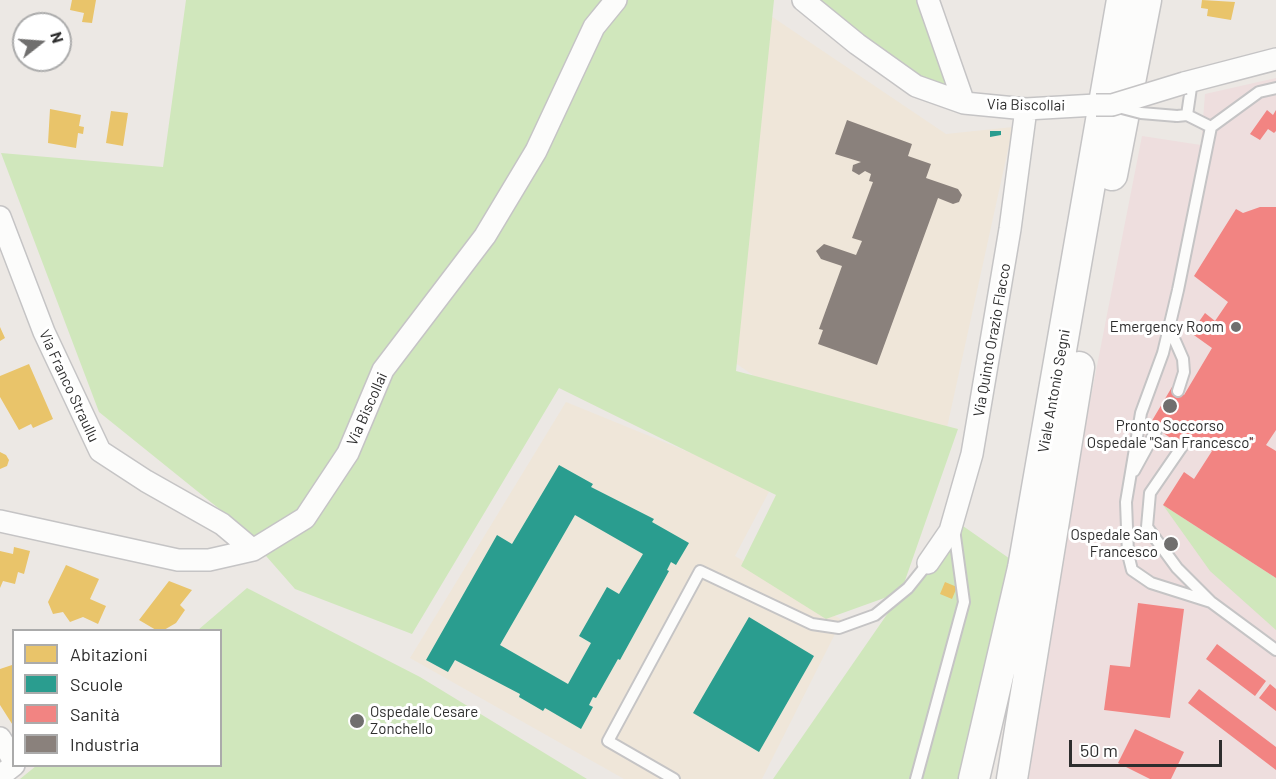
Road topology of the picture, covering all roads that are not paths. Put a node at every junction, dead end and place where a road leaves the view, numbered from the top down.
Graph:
1 (616, 0) edge
2 (802, 0) edge
3 (928, 0) edge
4 (1122, 0) edge
5 (1146, 0) edge
6 (1276, 59) edge
7 (1188, 82) junction
8 (1276, 88) edge
9 (964, 103) junction
10 (1104, 105) junction
11 (1026, 109) junction
12 (1182, 116) junction
13 (1211, 127) junction
14 (0, 217) edge
15 (1169, 327) junction
16 (1178, 391) dead end
17 (1156, 429) dead end
18 (1183, 445) dead end
19 (1130, 478) junction
20 (953, 519) junction
21 (0, 521) edge
22 (253, 550) junction
23 (928, 563) joint
24 (1211, 602) junction
25 (1276, 650) edge
26 (0, 738) edge
27 (12, 759) edge
28 (12, 765) edge
29 (0, 776) edge
30 (674, 779) edge
31 (916, 779) edge
32 (974, 779) edge
33 (1012, 779) edge

1 - 22 street, Via Biscollai
2 - 9 street, Via Biscollai
3 - 9 street
4 - 32 main road, Viale Antonio Segni
5 - 33 main road, Viale Antonio Segni
6 - 7 street, Via Biscollai
7 - 10 street, Via Biscollai, bridge
7 - 12 lane
8 - 13 lane
9 - 11 street, Via Biscollai
10 - 11 street, Via Biscollai
10 - 12 lane, bridge
11 - 20 street, Via Quinto Orazio Flacco
12 - 13 lane
13 - 15 lane
14 - 22 street, Via Franco Straullu
15 - 16 lane
15 - 19 lane
17 - 19 lane
18 - 24 lane
19 - 24 lane
20 - 23 street, Via Quinto Orazio Flacco
20 - 31 lane
21 - 22 street, Via Biscollai
23 - 30 lane
24 - 25 lane
26 - 27 street
28 - 29 street

